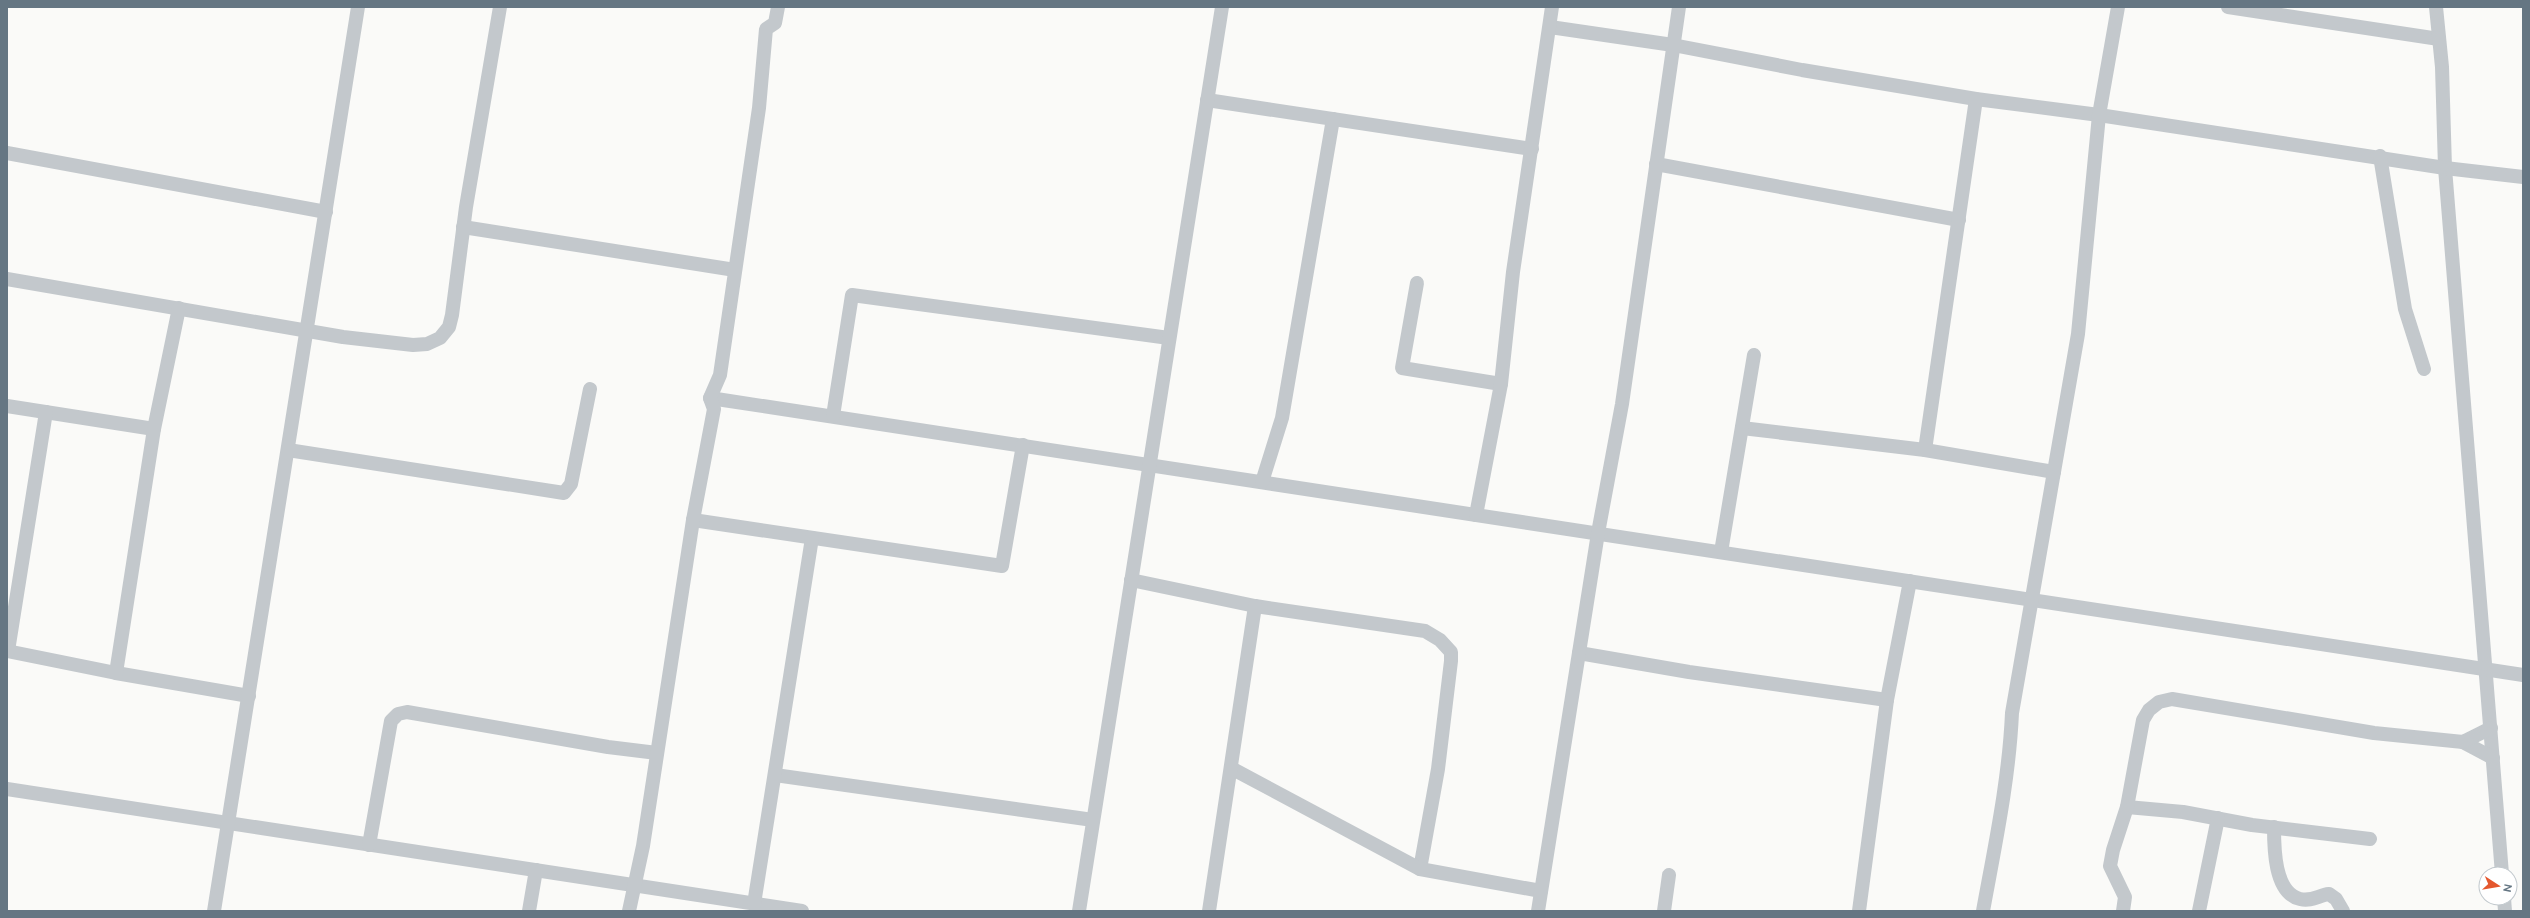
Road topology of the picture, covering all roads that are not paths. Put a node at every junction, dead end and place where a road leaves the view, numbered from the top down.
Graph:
1 (358, 7) edge
2 (500, 7) edge
3 (778, 7) edge
4 (1222, 7) edge
5 (1552, 7) edge
6 (1679, 7) edge
7 (2118, 7) edge
8 (2228, 7) edge
9 (2436, 7) edge
10 (1550, 27) junction
11 (2439, 39) junction
12 (1673, 45) junction
13 (1976, 99) junction
14 (1207, 100) junction
15 (2099, 115) junction
16 (1333, 119) junction
17 (1532, 149) junction
18 (7, 153) edge
19 (2380, 156) junction
20 (1656, 164) junction
21 (2445, 168) junction
22 (2523, 177) edge
23 (326, 212) junction
24 (1959, 220) junction
25 (463, 227) junction
26 (735, 270) junction
27 (7, 279) edge
28 (1417, 283) dead end
29 (179, 308) junction
30 (307, 329) junction
31 (1169, 338) junction
32 (1754, 356) dead end
33 (2424, 369) dead end
34 (1501, 384) junction
35 (590, 388) dead end
36 (710, 398) junction
37 (7, 406) edge
38 (46, 412) junction
39 (833, 416) junction
40 (1742, 428) junction
41 (154, 429) junction
42 (1023, 445) junction
43 (288, 450) junction
44 (1925, 450) junction
45 (1149, 465) junction
46 (2054, 472) junction
47 (1262, 482) junction
48 (1476, 515) junction
49 (693, 520) junction
50 (1598, 533) junction
51 (812, 538) junction
52 (1721, 552) junction
53 (1131, 580) junction
54 (1910, 581) junction
55 (2031, 600) junction
56 (1255, 606) junction
57 (7, 651) edge
58 (1579, 653) junction
59 (2487, 669) junction
60 (116, 673) junction
61 (2523, 675) edge
62 (248, 696) junction
63 (1887, 700) junction
64 (2491, 728) junction
65 (2463, 742) junction
66 (657, 753) junction
67 (2493, 758) junction
68 (1232, 768) junction
69 (775, 775) junction
70 (7, 789) edge
71 (2127, 807) junction
72 (2218, 818) junction
73 (1093, 820) junction
74 (228, 823) junction
75 (2274, 827) junction
76 (2370, 839) dead end
77 (369, 845) junction
78 (2501, 866) edge
79 (1420, 869) junction
80 (536, 870) junction
81 (1669, 875) dead end
82 (633, 885) junction
83 (1541, 891) junction
84 (754, 904) junction
85 (214, 911) edge
86 (529, 911) edge
87 (629, 911) edge
88 (802, 911) edge
89 (1079, 911) edge
90 (1209, 911) edge
91 (1538, 911) edge
92 (1667, 911) edge
93 (1859, 911) edge
94 (1983, 911) edge
95 (2123, 911) edge
96 (2199, 911) edge
97 (2344, 911) edge

1 - 23 street
2 - 25 street
3 - 26 street
4 - 14 street
5 - 10 street
6 - 12 street
7 - 15 street
8 - 11 street
9 - 11 street
10 - 12 street
10 - 17 street
11 - 21 street
12 - 13 street
12 - 20 street
13 - 15 street
13 - 24 street
14 - 16 street
14 - 31 street
15 - 19 street
15 - 46 street
16 - 17 street
16 - 47 street
17 - 34 street
18 - 23 street
19 - 21 street
19 - 33 street
20 - 24 street
20 - 50 street
21 - 22 street
21 - 59 street
23 - 30 street
24 - 44 street
25 - 26 street
25 - 30 street
26 - 36 street
27 - 29 street
28 - 34 street
29 - 30 street
29 - 41 street
30 - 43 street
31 - 39 street
31 - 45 street
32 - 40 street
34 - 48 street
35 - 43 street
36 - 39 street
36 - 49 street
37 - 38 street
38 - 41 street
38 - 57 street
39 - 42 street
40 - 44 street
40 - 52 street
41 - 60 street
42 - 45 street
42 - 51 street
43 - 62 street
44 - 46 street
45 - 47 street
45 - 53 street
46 - 55 street
47 - 48 street
48 - 50 street
49 - 51 street
49 - 66 street
50 - 52 street
50 - 58 street
51 - 69 street
52 - 54 street
53 - 56 street
53 - 73 street
54 - 55 street
54 - 63 street
55 - 59 street
55 - 94 street
56 - 68 street
56 - 79 street
57 - 60 street
58 - 63 street
58 - 83 street
59 - 61 street
59 - 64 street
60 - 62 street
62 - 74 street
63 - 93 street
64 - 65 street
64 - 67 street
65 - 67 street
65 - 71 street
66 - 77 street
66 - 82 street
67 - 78 street
68 - 79 street
68 - 90 street
69 - 73 street
69 - 84 street
70 - 74 street
71 - 72 street
71 - 95 street
72 - 75 street
72 - 96 street
73 - 89 street
74 - 77 street
74 - 85 street
75 - 76 street
75 - 97 street
77 - 80 street
79 - 83 street
80 - 82 street
80 - 86 street
81 - 92 street
82 - 84 street
82 - 87 street
83 - 91 street
84 - 88 street

